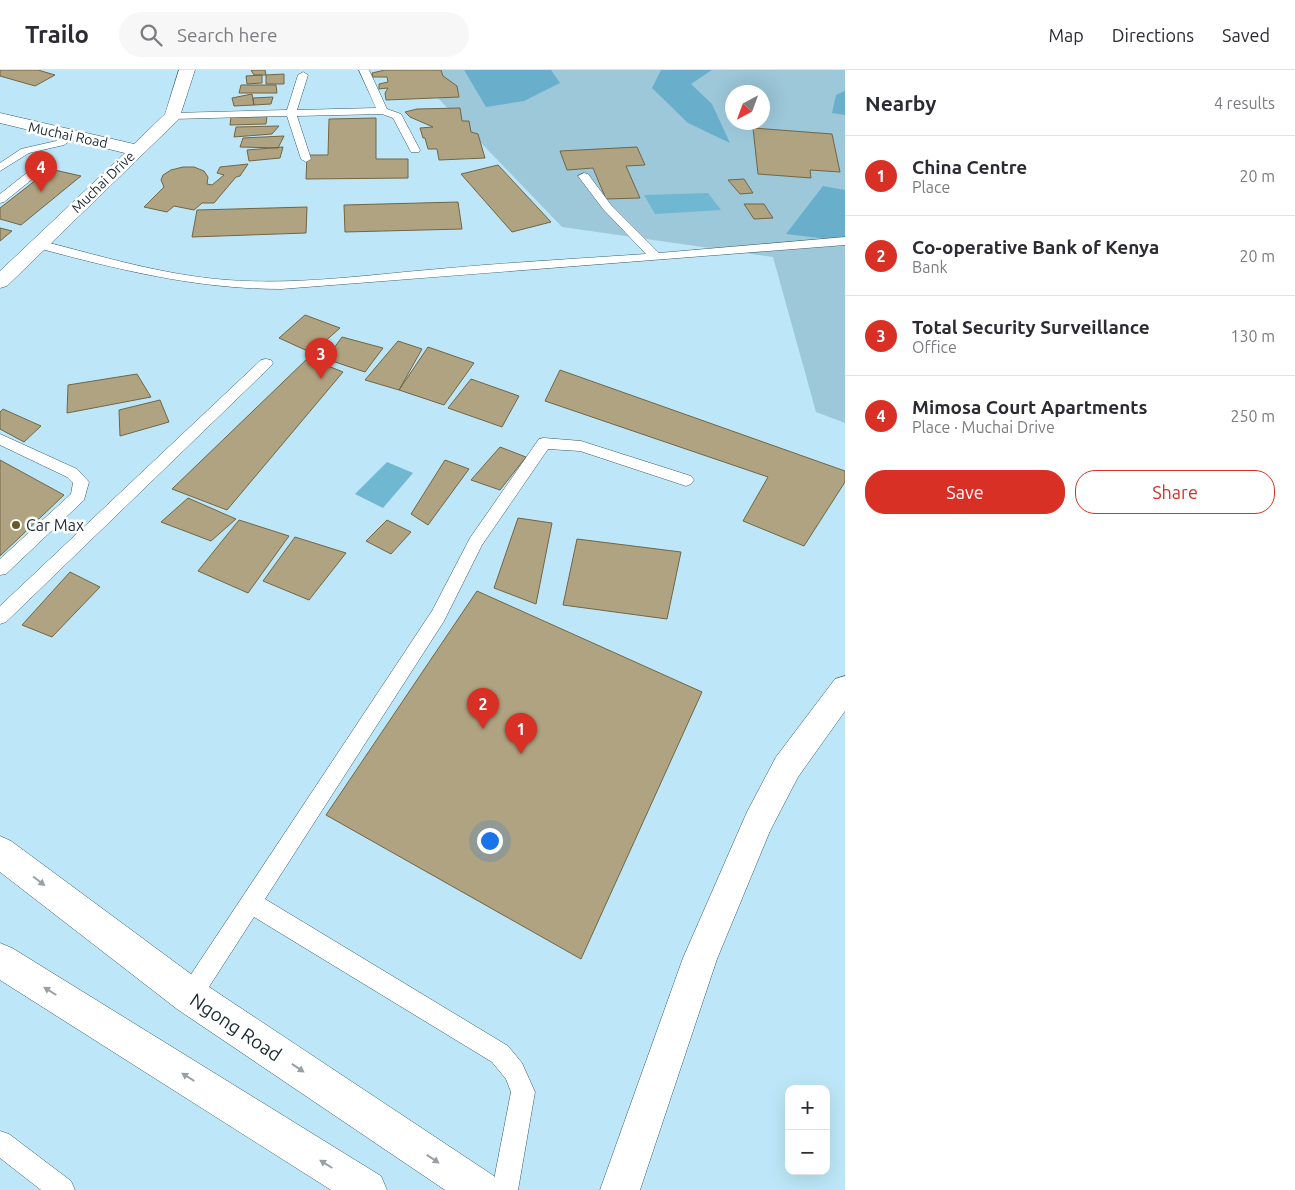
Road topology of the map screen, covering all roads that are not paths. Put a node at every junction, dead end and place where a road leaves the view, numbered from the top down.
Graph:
1 (187, 70) edge
2 (364, 70) edge
3 (303, 75) dead end
4 (383, 111) junction
5 (291, 113) junction
6 (173, 116) junction
7 (2, 121) edge
8 (72, 135) junction
9 (136, 150) junction
10 (415, 150) dead end
11 (306, 159) dead end
12 (0, 168) edge
13 (37, 170) dead end
14 (584, 176) dead end
15 (0, 200) edge
16 (845, 241) edge
17 (38, 244) junction
18 (655, 256) junction
19 (0, 282) edge
20 (266, 363) dead end
21 (0, 439) edge
22 (686, 480) dead end
23 (0, 569) edge
24 (0, 617) edge
25 (845, 688) edge
26 (0, 852) edge
27 (251, 903) junction
28 (0, 960) edge
29 (190, 996) junction
30 (0, 1143) edge
31 (62, 1190) edge
32 (367, 1190) edge
33 (480, 1190) edge
34 (505, 1190) edge
35 (620, 1190) edge

1 - 6 street
2 - 4 lane
3 - 5 lane
4 - 5 lane
4 - 10 lane
5 - 6 lane
5 - 11 lane
6 - 9 street, Muchai Drive
7 - 8 street, Muchai Road
8 - 9 street, Muchai Road
8 - 12 lane
9 - 17 street, Muchai Drive
13 - 15 lane
14 - 18 lane
16 - 18 lane
17 - 18 lane
17 - 19 street, Muchai Drive
20 - 24 lane
21 - 23 lane
22 - 27 lane
25 - 35 street
26 -> 29 street, Ngong Road
27 - 29 lane
27 - 34 lane
32 -> 28 street
29 -> 33 street, Ngong Road
30 - 31 lane

